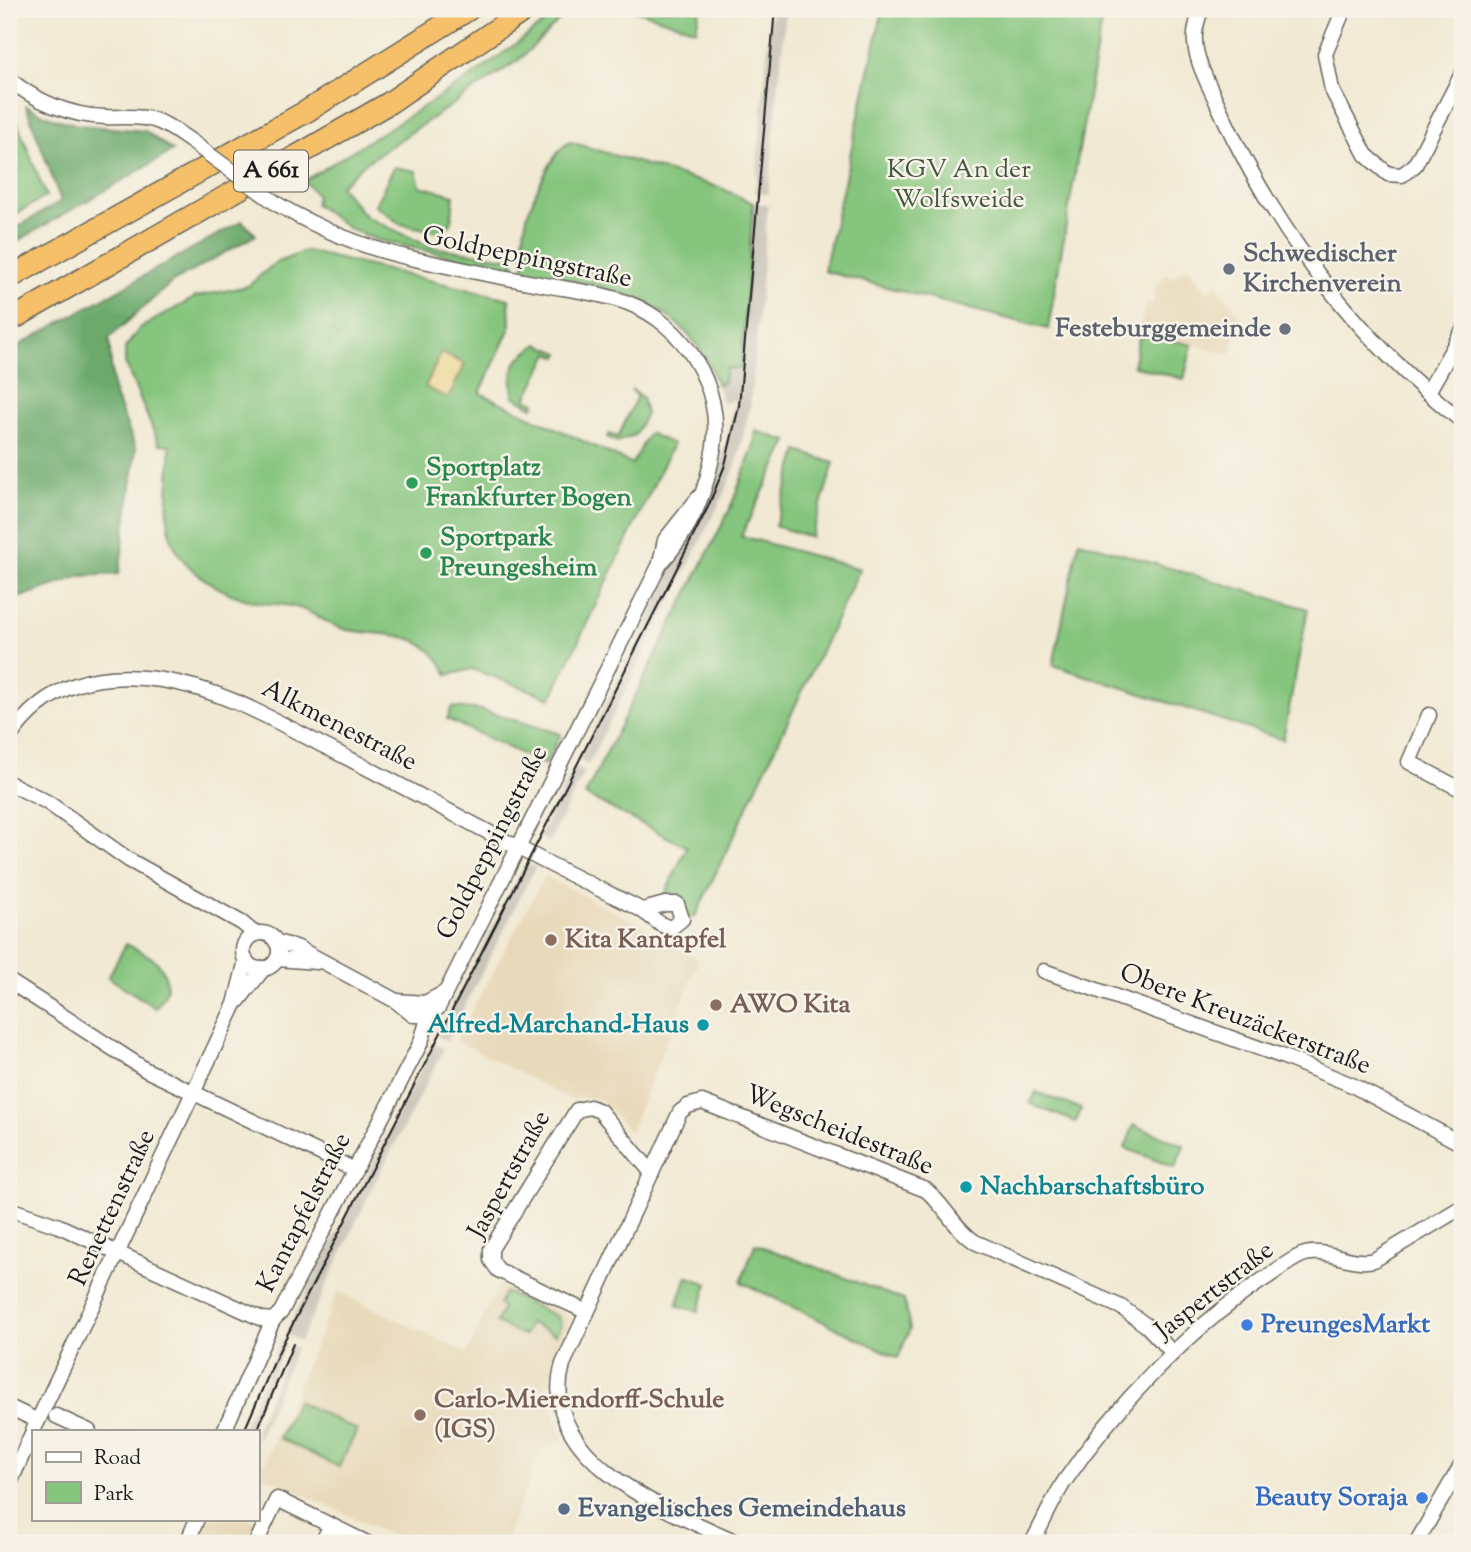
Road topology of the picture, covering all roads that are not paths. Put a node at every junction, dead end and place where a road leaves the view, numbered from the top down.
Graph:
1 (469, 9) edge
2 (526, 9) edge
3 (1201, 9) edge
4 (1345, 9) edge
5 (456, 16) edge
6 (1462, 75) edge
7 (9, 79) edge
8 (9, 278) edge
9 (9, 321) edge
10 (1462, 332) edge
11 (1428, 392) junction
12 (1462, 421) edge
13 (1429, 715) dead end
14 (9, 738) edge
15 (9, 783) edge
16 (1462, 790) edge
17 (518, 849) junction
18 (643, 911) dead end
19 (250, 939) junction
20 (276, 942) junction
21 (277, 959) junction
22 (246, 960) junction
23 (327, 963) junction
24 (264, 968) junction
25 (1044, 971) dead end
26 (9, 981) edge
27 (444, 993) junction
28 (396, 1001) junction
29 (235, 1004) junction
30 (429, 1015) junction
31 (194, 1092) junction
32 (1462, 1144) edge
33 (355, 1170) junction
34 (652, 1173) junction
35 (1462, 1207) edge
36 (9, 1209) edge
37 (119, 1252) junction
38 (587, 1312) junction
39 (273, 1320) junction
40 (1172, 1352) junction
41 (9, 1407) edge
42 (57, 1416) dead end
43 (35, 1428) edge
44 (87, 1430) edge
45 (224, 1430) edge
46 (32, 1435) edge
47 (1462, 1464) edge
48 (9, 1485) edge
49 (197, 1520) edge
50 (331, 1525) junction
51 (363, 1541) edge
52 (192, 1542) edge
53 (256, 1543) edge
54 (322, 1543) edge
55 (739, 1543) edge
56 (1032, 1543) edge
57 (1416, 1543) edge

1 - 5 highway, A 661
2 - 9 highway, A 661
3 - 11 street
4 - 6 street
5 - 8 highway, A 661
7 - 17 street, Goldpeppingstraße, bridge
10 - 11 street
11 - 12 street
13 - 16 street
14 - 17 street, Alkmenestraße
15 - 19 street
17 - 18 street, Alkmenestraße
17 - 27 street, Goldpeppingstraße
19 - 20 street
19 - 22 street
20 - 21 street
20 - 23 street
21 - 23 street
21 - 24 street
22 - 24 street
22 - 29 street, Renettenstraße
23 - 28 street
24 - 29 street, Renettenstraße
25 - 32 street, Obere Kreuzäckerstraße
26 - 31 street
27 - 28 street
27 - 30 street, Goldpeppingstraße
28 - 30 street
29 - 31 street, Renettenstraße
30 - 33 street, Kantapfelstraße
31 - 33 street
31 - 37 street, Renettenstraße
33 - 39 street, Kantapfelstraße
34 - 38 street
34 - 38 street, Jaspertstraße
34 - 40 street, Wegscheidestraße
35 - 40 street, Jaspertstraße
36 - 37 street
37 - 39 street
37 - 43 street, Renettenstraße
38 - 55 street
39 - 45 street, Kantapfelstraße
40 - 56 street, Jaspertstraße
41 - 43 street
42 - 44 street
46 - 48 street, Renettenstraße
47 - 57 street
49 - 52 street
50 - 51 street
50 - 53 street
50 - 54 street

